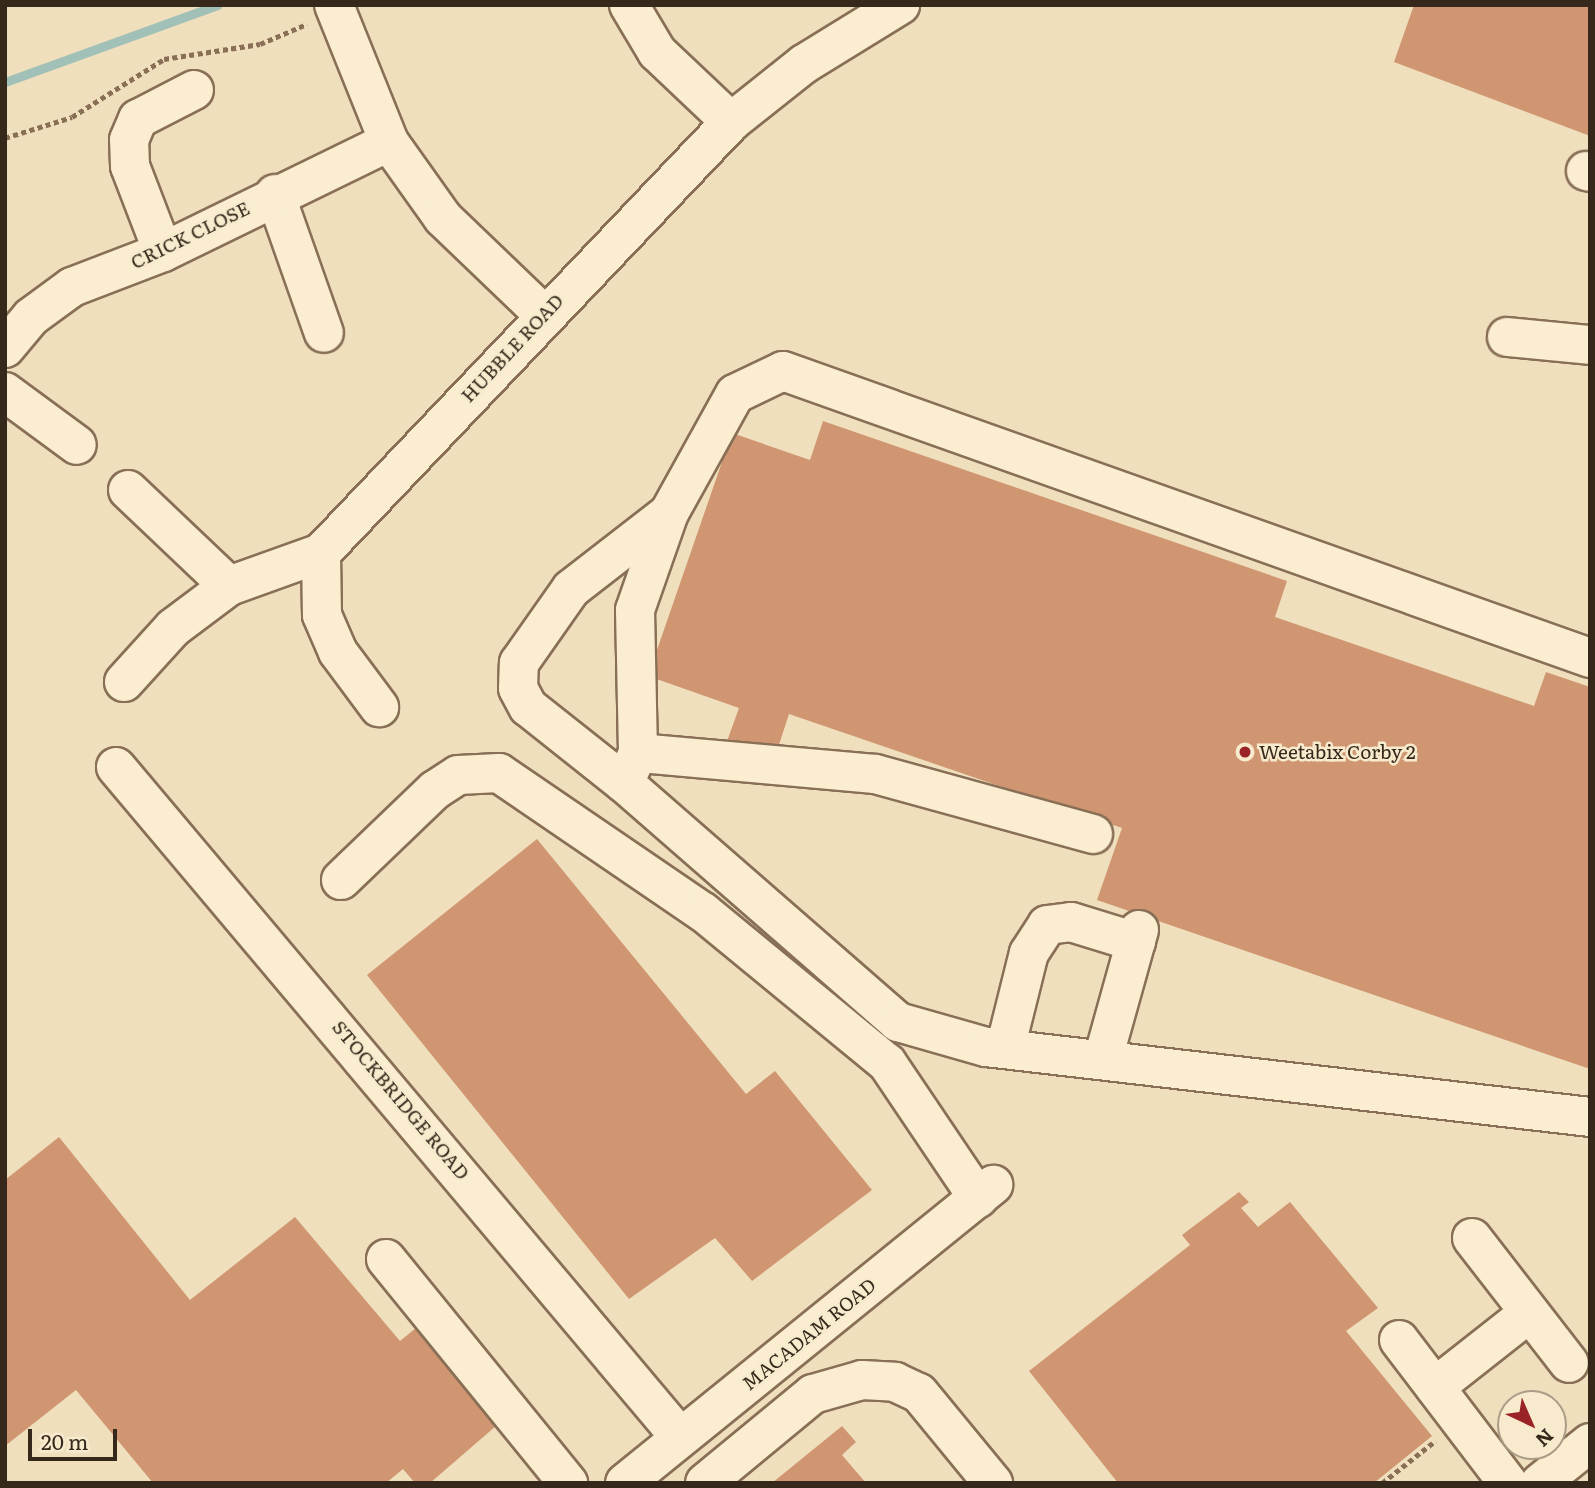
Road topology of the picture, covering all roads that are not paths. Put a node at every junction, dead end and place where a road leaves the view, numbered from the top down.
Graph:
1 (334, 5) edge
2 (629, 5) edge
3 (900, 5) edge
4 (194, 90) dead end
5 (731, 122) junction
6 (389, 142) junction
7 (275, 194) junction
8 (163, 252) junction
9 (543, 314) junction
10 (324, 333) dead end
11 (1507, 337) dead end
12 (1590, 345) edge
13 (5, 348) edge
14 (5, 392) edge
15 (77, 445) dead end
16 (128, 490) dead end
17 (669, 513) junction
18 (321, 553) junction
19 (229, 586) junction
20 (1590, 658) edge
21 (124, 682) dead end
22 (379, 707) dead end
23 (116, 767) dead end
24 (631, 768) junction
25 (1093, 834) dead end
26 (341, 880) dead end
27 (1005, 1049) junction
28 (1103, 1059) junction
29 (1590, 1117) edge
30 (1472, 1238) dead end
31 (386, 1259) dead end
32 (1529, 1314) junction
33 (1399, 1340) dead end
34 (1569, 1363) dead end
35 (1445, 1399) junction
36 (680, 1437) junction
37 (1590, 1443) edge
38 (568, 1483) edge
39 (625, 1483) edge
40 (705, 1483) edge
41 (993, 1483) edge
42 (1508, 1483) edge
43 (1540, 1483) edge

1 - 6 street
2 - 5 street
3 - 5 street, HUBBLE ROAD
4 - 8 street
5 - 9 street, HUBBLE ROAD
6 - 7 street, CRICK CLOSE
6 - 9 street
7 - 8 street, CRICK CLOSE
7 - 10 street
8 - 13 street, CRICK CLOSE
9 - 18 street, HUBBLE ROAD
11 - 12 street
14 - 15 street
16 - 19 street
17 - 20 street
17 - 24 street
17 - 24 street
18 - 19 street, HUBBLE ROAD
18 - 22 street
19 - 21 street, HUBBLE ROAD
23 - 36 street, STOCKBRIDGE ROAD
24 - 25 street
24 - 27 street
26 - 36 street, MACADAM ROAD
27 - 28 street
27 - 28 street
28 - 29 street
30 - 32 street
31 - 38 street
32 - 34 street
32 - 35 street
33 - 35 street
35 - 42 street
36 - 39 street, MACADAM ROAD
37 - 43 street
40 - 41 street

